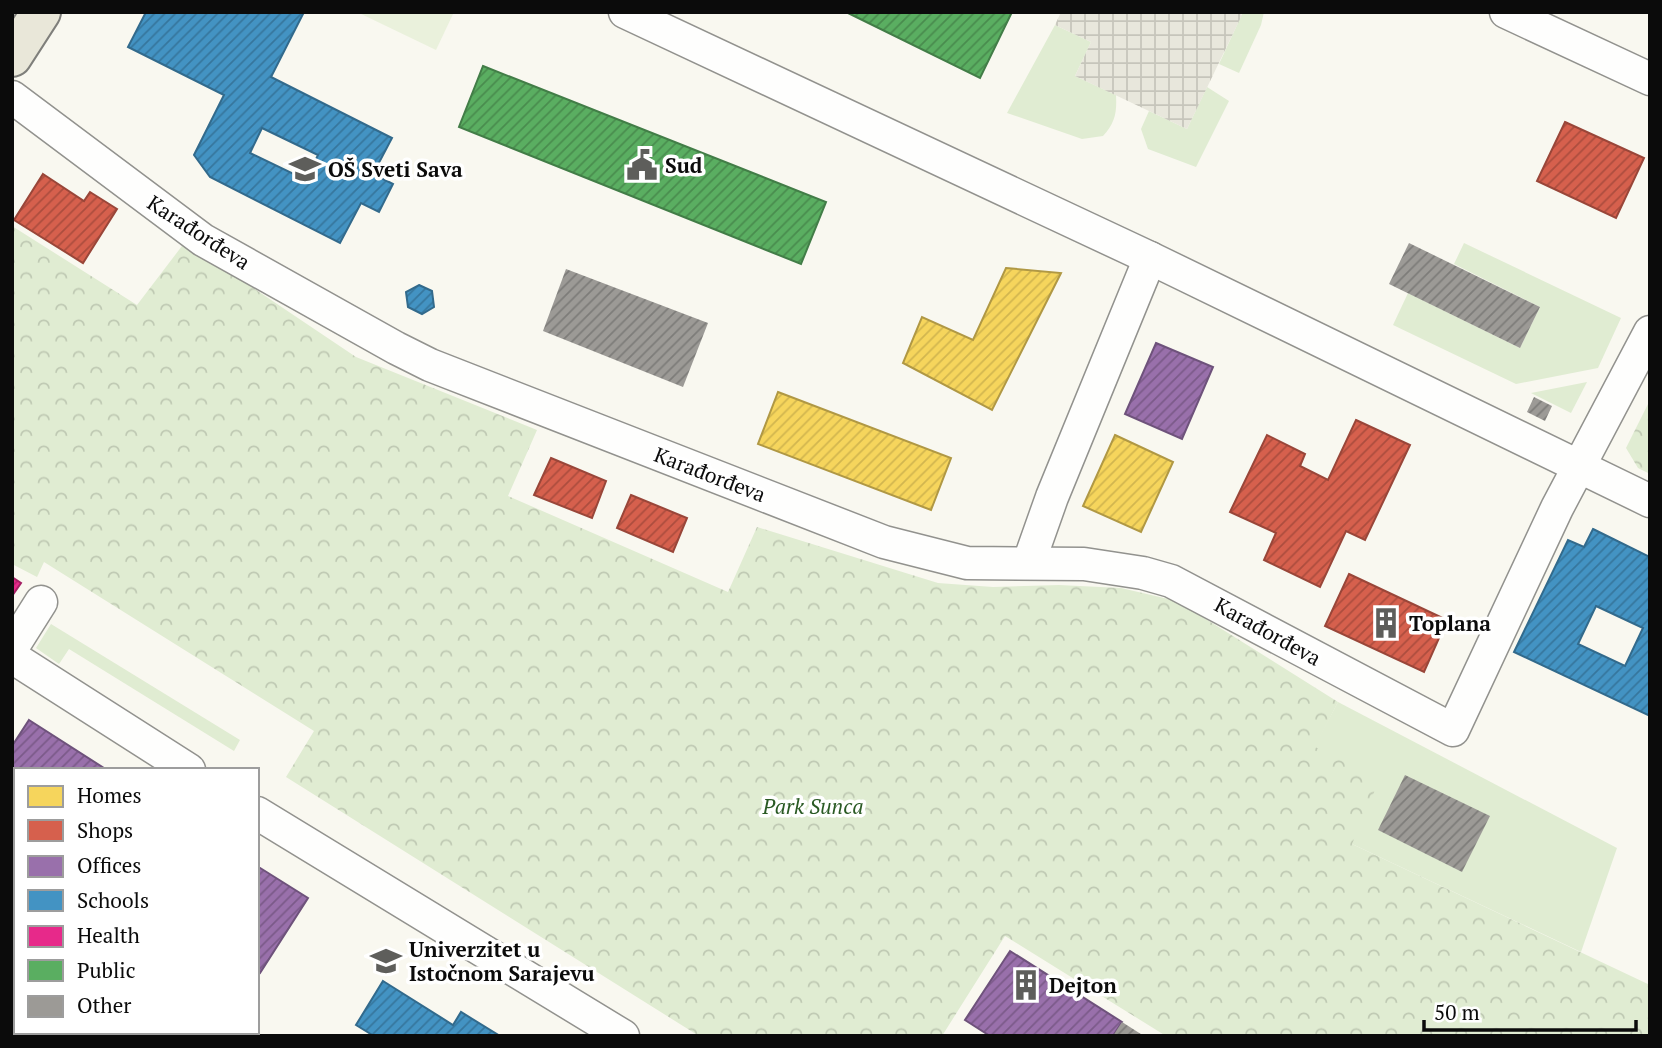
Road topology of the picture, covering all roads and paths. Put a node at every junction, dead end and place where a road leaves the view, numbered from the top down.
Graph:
1 (41, 12) edge
2 (625, 12) edge
3 (1506, 12) edge
4 (12, 57) edge
5 (1650, 79) edge
6 (12, 97) edge
7 (1150, 258) junction
8 (1650, 332) edge
9 (1578, 466) junction
10 (1650, 501) edge
11 (1029, 562) junction
12 (41, 602) dead end
13 (12, 648) edge
14 (12, 657) edge
15 (186, 768) edge
16 (259, 814) edge
17 (623, 1036) edge

1 - 4 main road
2 - 7 street
3 - 5 street
6 - 11 street, Karađorđeva
7 - 9 street
7 - 11 street
8 - 9 street
9 - 10 street
9 - 11 street, Karađorđeva
12 - 13 street
14 - 15 street
16 - 17 street

